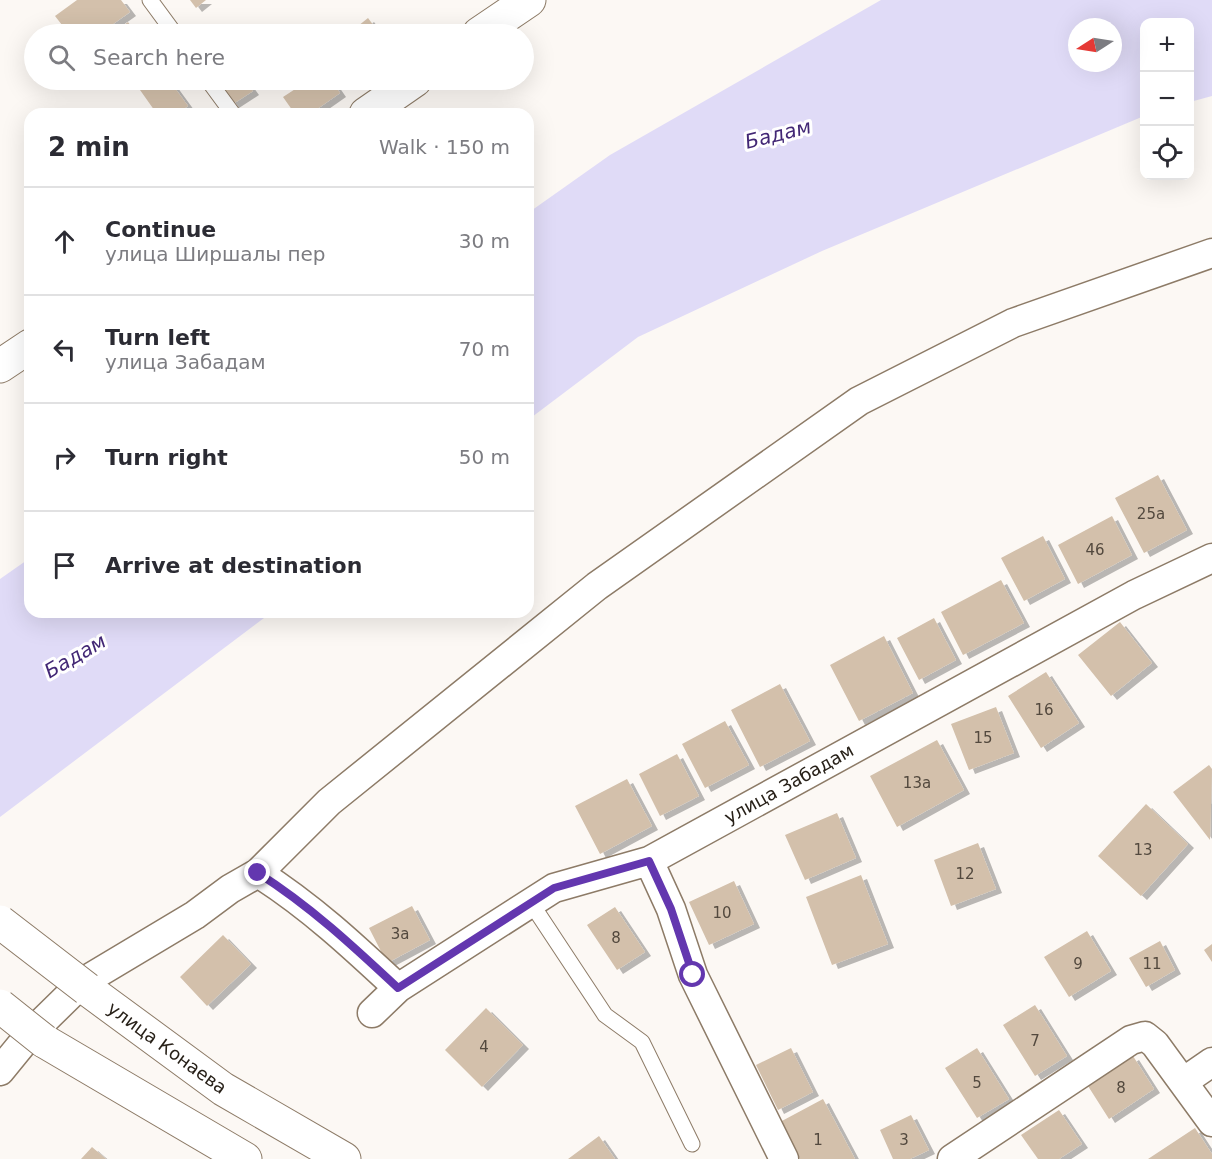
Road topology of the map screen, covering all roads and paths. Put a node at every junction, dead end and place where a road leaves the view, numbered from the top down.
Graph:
1 (150, 0) edge
2 (519, 3) edge
3 (168, 24) edge
4 (492, 24) edge
5 (215, 90) edge
6 (401, 90) edge
7 (229, 108) edge
8 (375, 108) edge
9 (1212, 253) edge
10 (24, 350) edge
11 (0, 366) edge
12 (1212, 558) edge
13 (649, 861) junction
14 (258, 873) junction
15 (531, 903) junction
16 (0, 922) edge
17 (398, 988) junction
18 (0, 1006) edge
19 (372, 1013) dead end
20 (1212, 1062) edge
21 (0, 1071) edge
22 (1183, 1082) junction
23 (1212, 1122) edge
24 (692, 1144) dead end
25 (246, 1159) edge
26 (344, 1159) edge
27 (784, 1159) edge
28 (952, 1159) edge

1 - 3 lane
2 - 4 main road
5 - 7 lane
6 - 8 main road
9 - 14 street
10 - 11 main road
12 - 13 street, улица Забадам
13 - 15 street, улица Забадам
13 - 27 street
14 - 17 street
14 - 21 street
15 - 17 street, улица Забадам
15 - 24 lane
16 - 26 main road, улица Конаева, bridge
17 - 19 street, улица Забадам
18 - 25 main road, bridge
20 - 22 street
22 - 23 street
22 - 28 street

